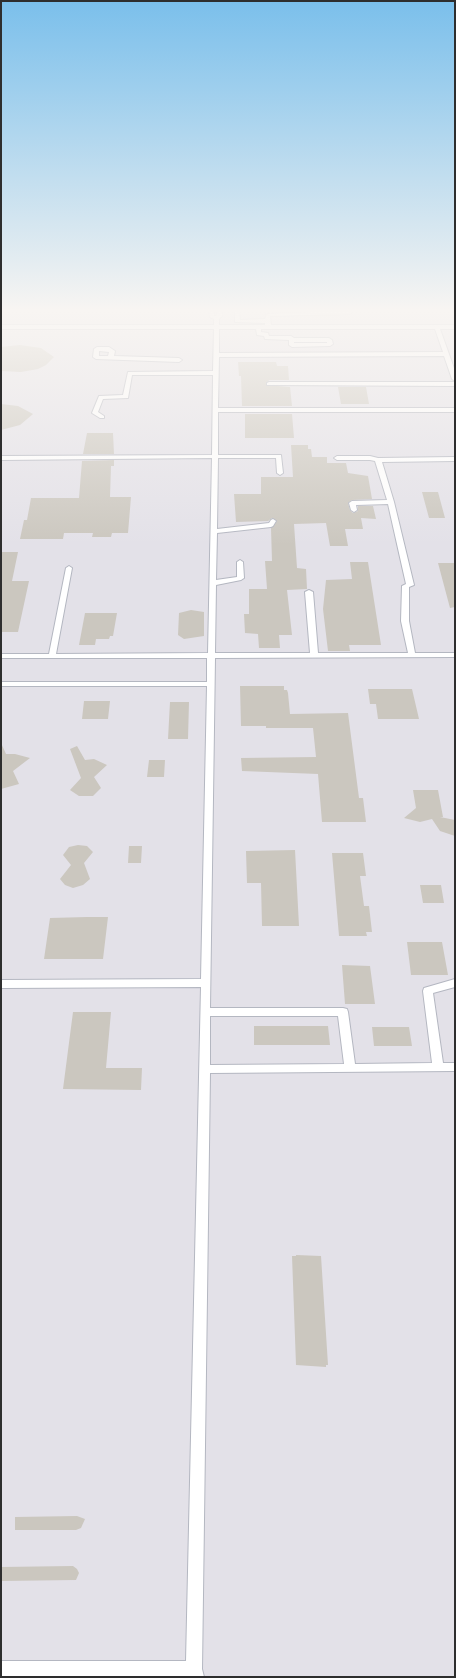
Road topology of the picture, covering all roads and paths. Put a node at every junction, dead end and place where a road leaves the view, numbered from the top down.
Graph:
1 (127, 388) edge
2 (217, 388) edge
3 (216, 410) junction
4 (455, 410) edge
5 (102, 417) dead end
6 (215, 457) junction
7 (1, 458) edge
8 (337, 458) dead end
9 (455, 459) edge
10 (378, 460) junction
11 (280, 473) dead end
12 (390, 502) junction
13 (354, 510) dead end
14 (273, 521) dead end
15 (214, 531) junction
16 (240, 562) dead end
17 (69, 568) dead end
18 (213, 583) junction
19 (309, 592) dead end
20 (212, 655) junction
21 (314, 655) junction
22 (412, 655) junction
23 (455, 655) edge
24 (1, 656) edge
25 (52, 656) junction
26 (1, 684) edge
27 (212, 684) junction
28 (206, 983) junction
29 (455, 983) edge
30 (1, 984) edge
31 (206, 1012) junction
32 (350, 1067) junction
33 (438, 1067) junction
34 (455, 1067) edge
35 (205, 1069) junction
36 (1, 1669) edge
37 (195, 1673) edge

1 - 5 lane
2 - 3 lane
3 - 4 lane
3 - 6 lane
6 - 7 lane
6 - 11 lane
6 - 15 lane
8 - 10 lane
9 - 10 lane
10 - 12 lane
12 - 13 lane
12 - 22 lane
14 - 15 lane
15 - 18 lane
16 - 18 lane
17 - 25 lane
18 - 20 lane
19 - 21 lane
20 - 21 lane
20 - 25 lane
20 - 27 lane
21 - 22 lane
22 - 23 lane
24 - 25 lane
26 - 27 lane
27 - 28 lane
28 - 30 lane
28 - 31 lane
29 - 33 lane
31 - 32 lane
31 - 35 lane
32 - 33 lane
32 - 35 lane
33 - 34 lane
35 - 37 lane
36 - 37 lane

